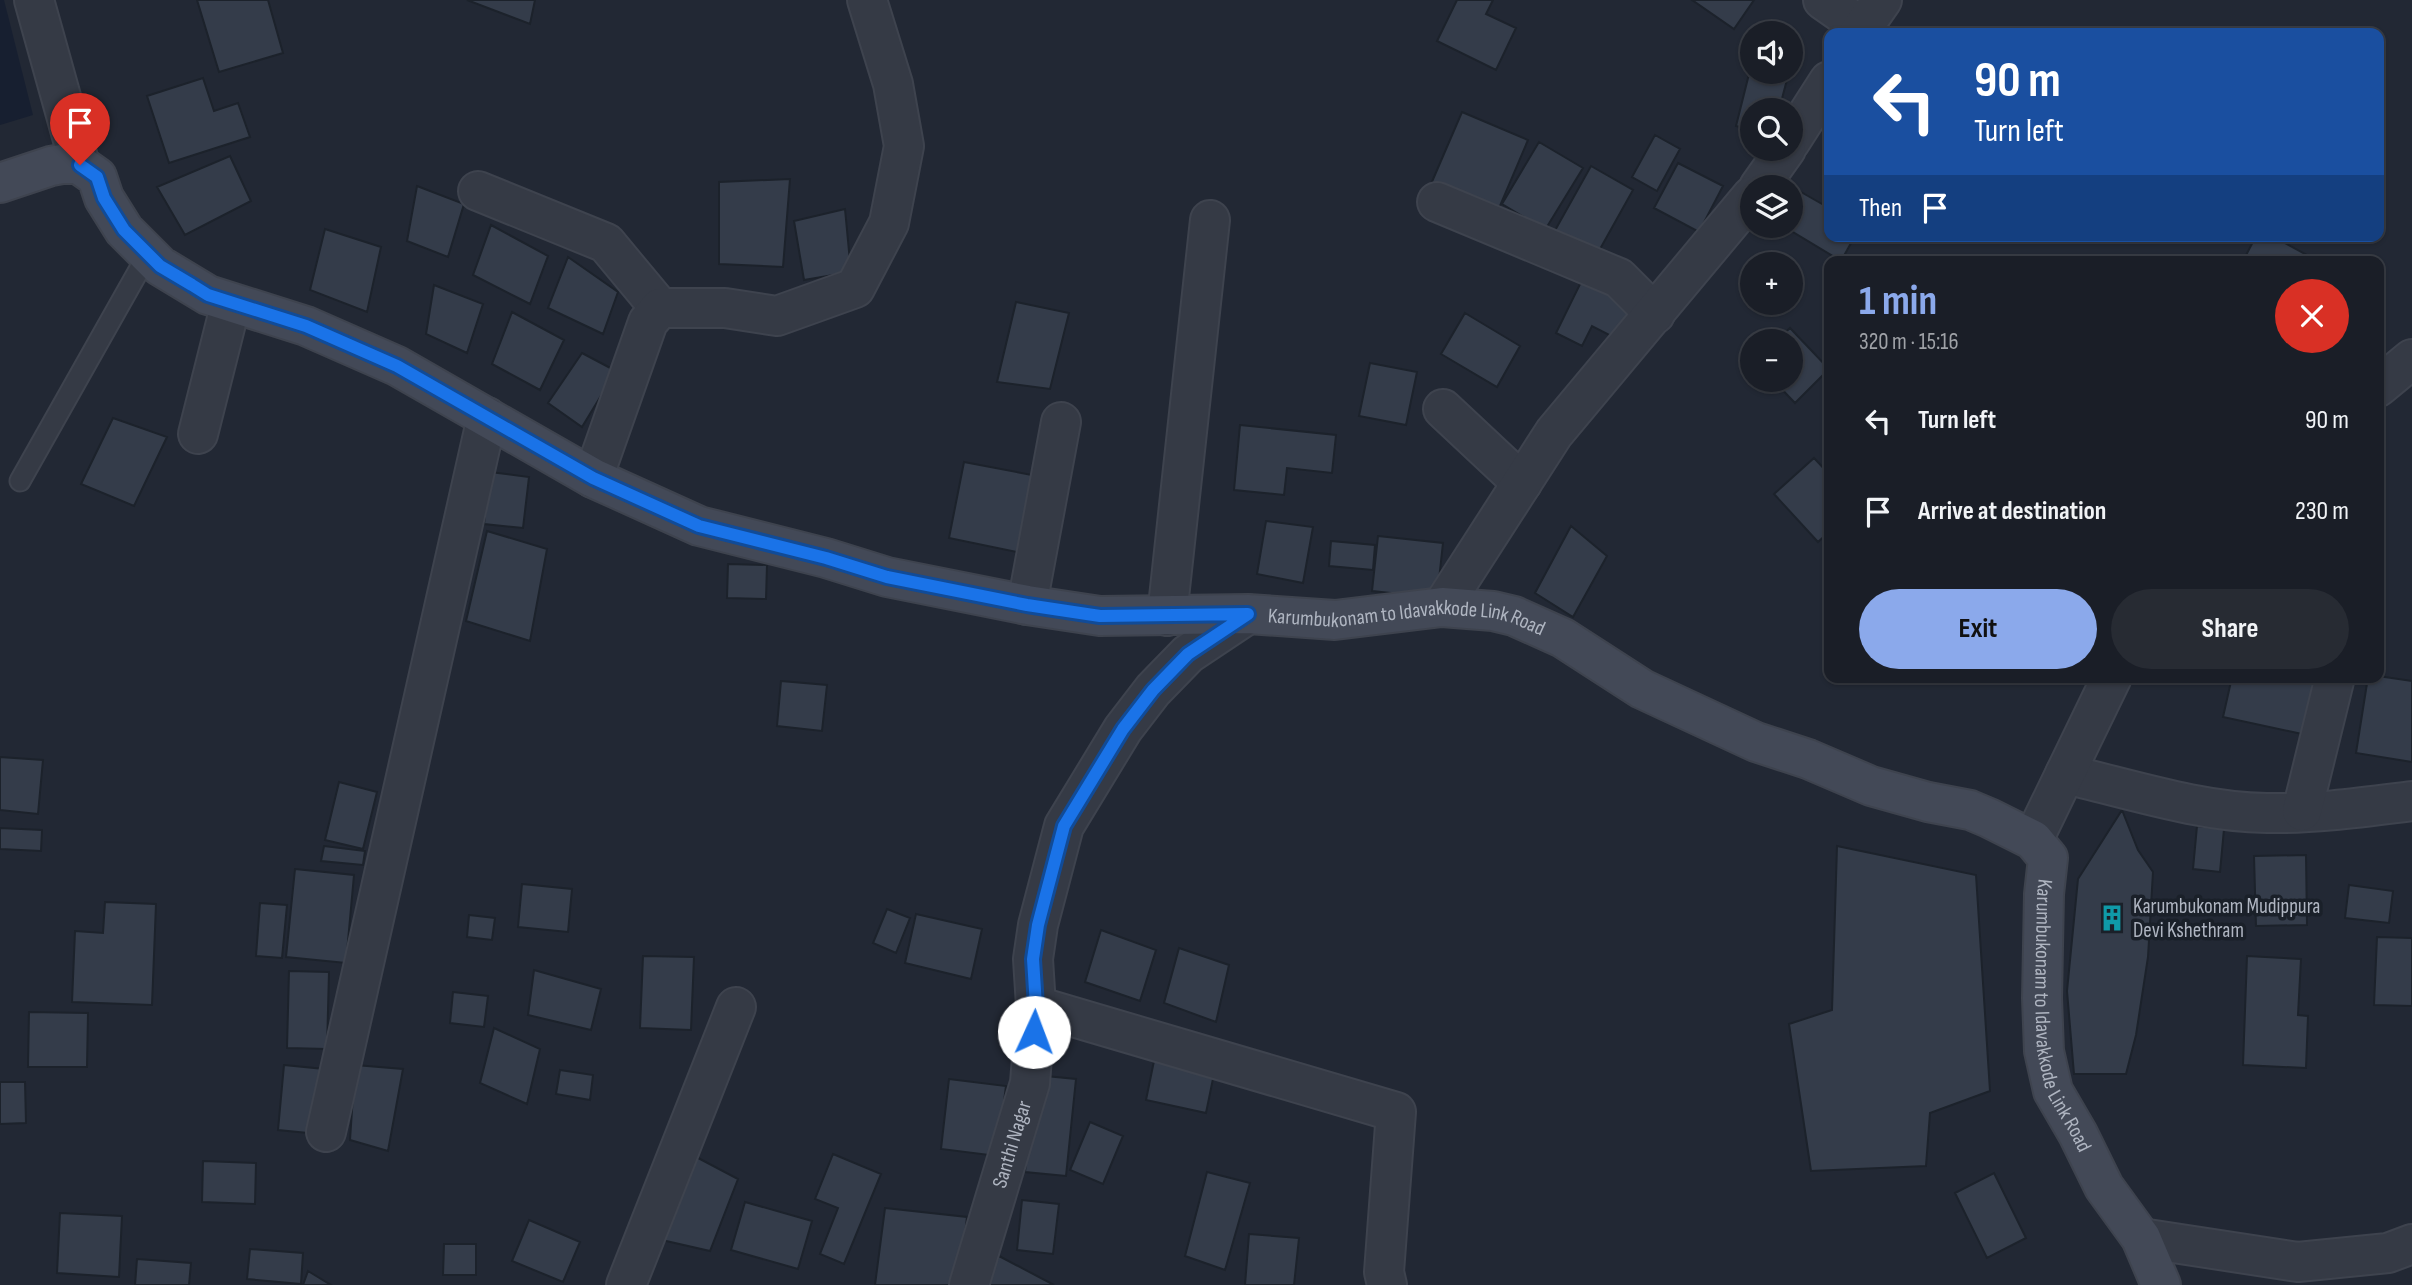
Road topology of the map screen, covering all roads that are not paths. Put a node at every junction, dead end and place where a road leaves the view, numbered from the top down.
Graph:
1 (34, 0) edge
2 (867, 0) edge
3 (1823, 0) edge
4 (1868, 20) edge
5 (1824, 89) edge
6 (1803, 122) edge
7 (80, 165) junction
8 (0, 183) edge
9 (478, 191) dead end
10 (1437, 202) dead end
11 (1740, 211) edge
12 (1210, 220) dead end
13 (148, 254) junction
14 (231, 303) junction
15 (660, 308) junction
16 (1655, 314) junction
17 (2412, 359) edge
18 (2384, 382) edge
19 (1443, 409) dead end
20 (487, 417) junction
21 (1061, 422) dead end
22 (198, 434) dead end
23 (593, 478) junction
24 (20, 481) dead end
25 (1522, 483) junction
26 (1027, 605) junction
27 (1442, 607) junction
28 (1248, 614) junction
29 (1167, 616) junction
30 (2109, 683) edge
31 (2334, 683) edge
32 (2065, 774) junction
33 (2412, 801) edge
34 (2302, 811) junction
35 (2033, 841) junction
36 (1036, 1006) junction
37 (736, 1007) dead end
38 (326, 1132) dead end
39 (2141, 1238) junction
40 (2412, 1244) edge
41 (626, 1285) edge
42 (969, 1285) edge
43 (1387, 1285) edge
44 (2161, 1285) edge

1 - 7 street
2 - 15 street
3 - 4 street
5 - 6 street
7 - 8 street
7 - 13 street, Karumbukonam to Idavakkode Link Road
9 - 15 street
10 - 16 street
11 - 16 street
12 - 29 street
13 - 14 street, Karumbukonam to Idavakkode Link Road
13 - 24 lane
14 - 20 street, Karumbukonam to Idavakkode Link Road
14 - 22 street
15 - 23 street
16 - 25 street
17 - 18 street
19 - 25 street
20 - 23 street, Karumbukonam to Idavakkode Link Road
20 - 38 street
21 - 26 street
23 - 26 street, Karumbukonam to Idavakkode Link Road
25 - 27 street
26 - 29 street, Karumbukonam to Idavakkode Link Road
27 - 28 street, Karumbukonam to Idavakkode Link Road
27 - 35 street, Karumbukonam to Idavakkode Link Road
28 - 29 street, Karumbukonam to Idavakkode Link Road
28 - 36 street, Santhi Nagar
30 - 32 street
31 - 34 street
32 - 34 street
32 - 35 street
33 - 34 street
35 - 39 street, Karumbukonam to Idavakkode Link Road
36 - 42 street, Santhi Nagar
36 - 43 street
37 - 41 street
39 - 40 street
39 - 44 street, Karumbukonam to Idavakkode Link Road

